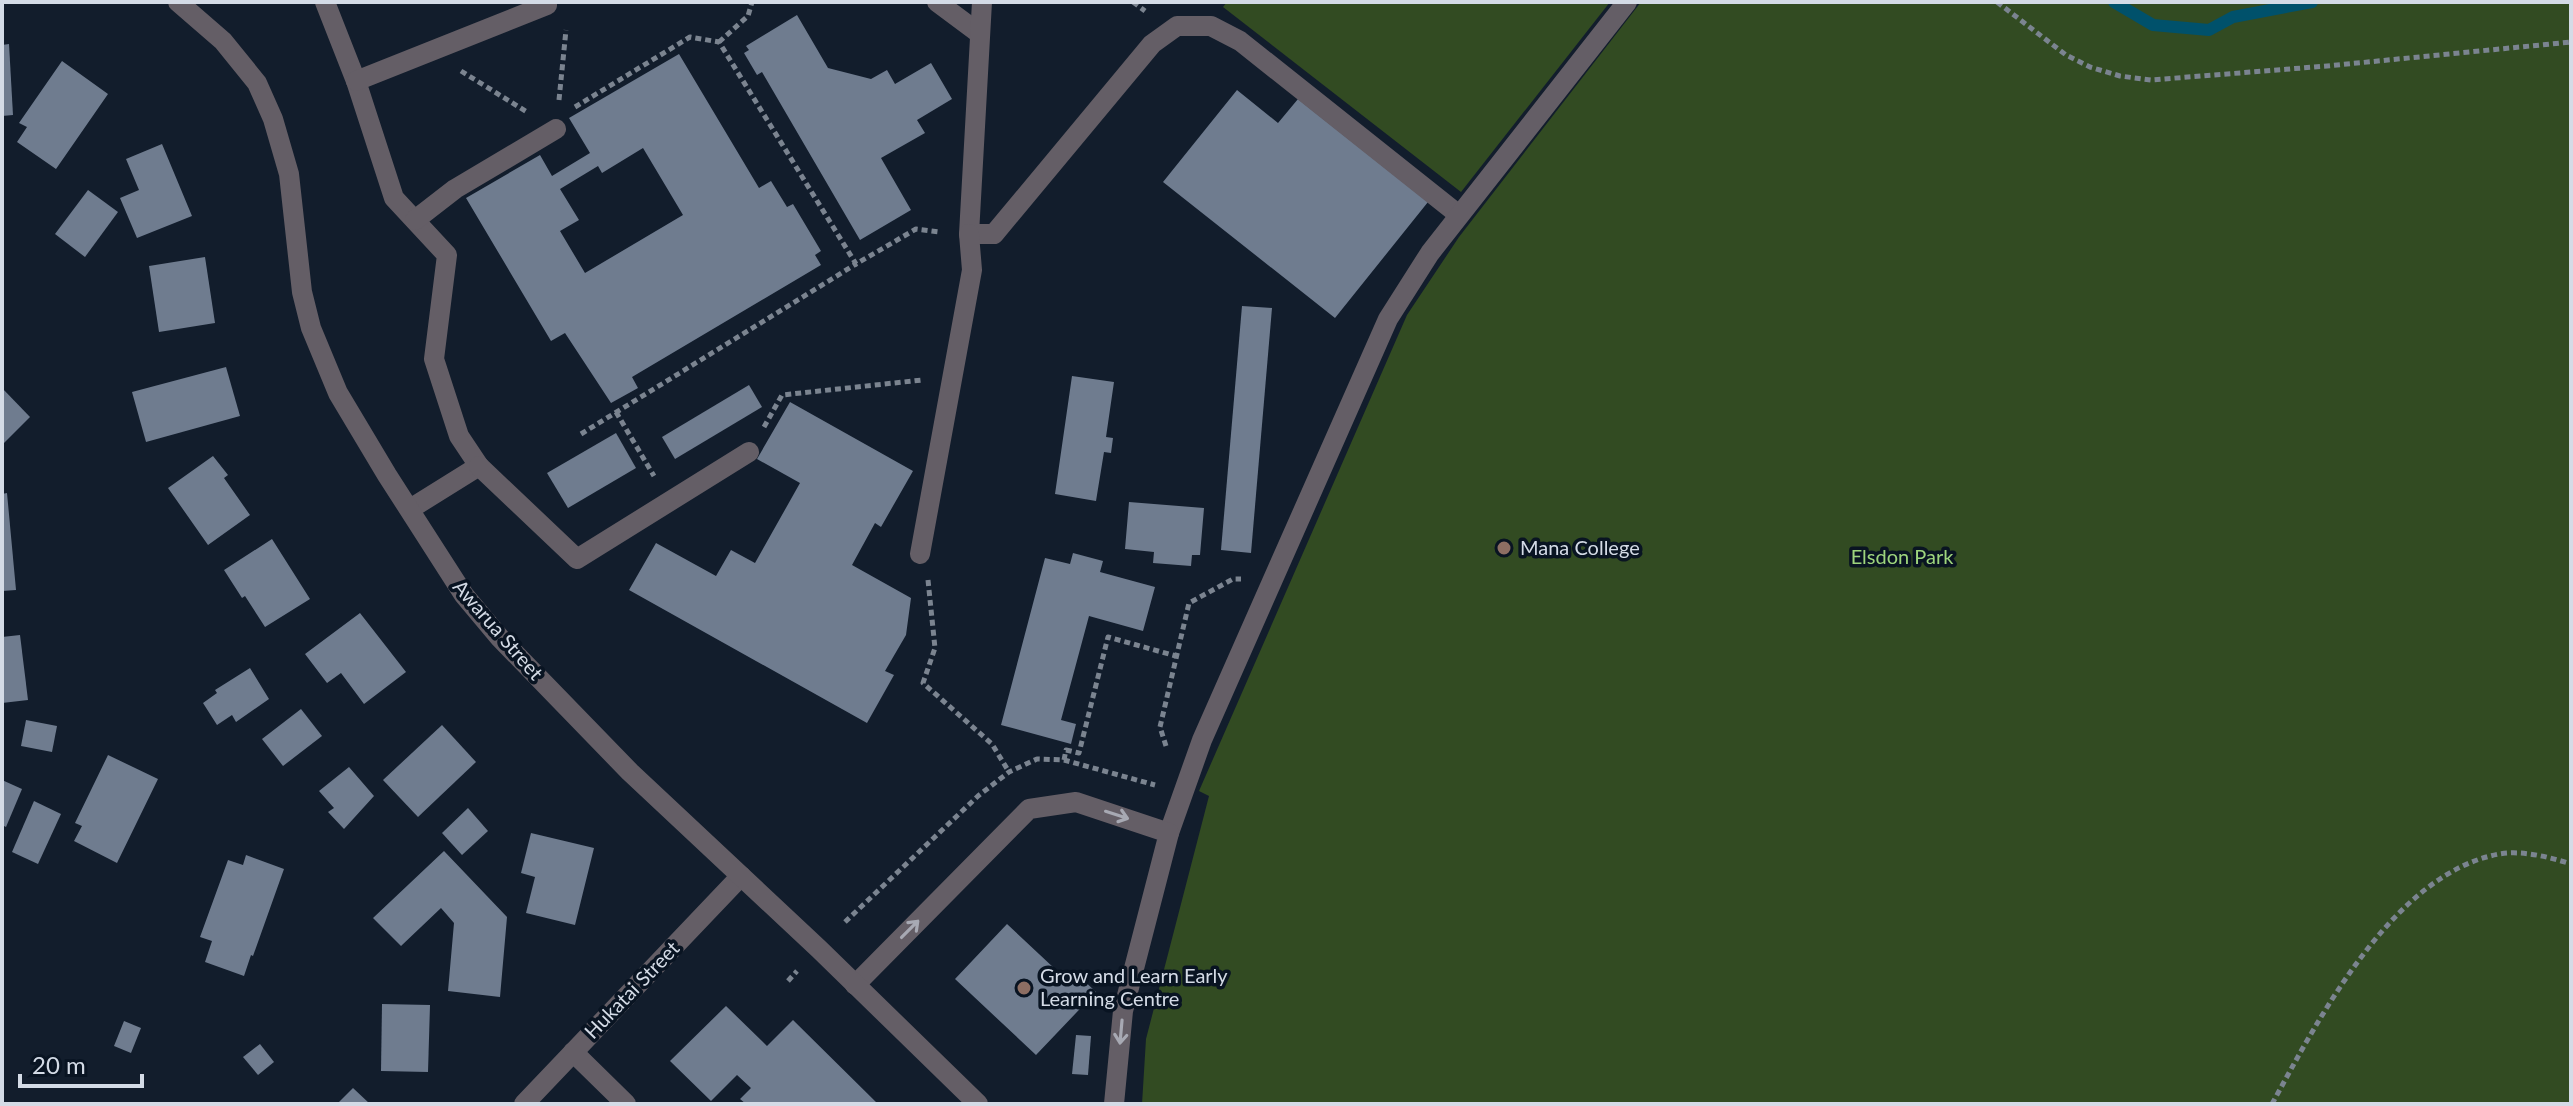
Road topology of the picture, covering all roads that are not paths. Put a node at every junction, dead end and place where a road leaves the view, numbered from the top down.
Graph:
1 (325, 2) edge
2 (937, 2) edge
3 (995, 2) edge
4 (1627, 2) edge
5 (182, 4) edge
6 (547, 5) dead end
7 (981, 18) edge
8 (356, 81) junction
9 (556, 129) road end
10 (1459, 215) junction
11 (415, 220) junction
12 (969, 234) junction
13 (749, 452) road end
14 (479, 466) junction
15 (410, 509) junction
16 (920, 554) road end
17 (1169, 833) junction
18 (741, 876) junction
19 (855, 985) junction
20 (573, 1052) junction
21 (524, 1104) edge
22 (626, 1104) edge
23 (978, 1104) edge
24 (1114, 1104) edge

1 - 8 street
2 - 7 street
3 - 7 street
4 - 10 street
5 - 15 street, Awarua Street
6 - 8 street
7 - 12 street
8 - 11 street
9 - 11 street
10 - 12 street
10 - 17 street
11 - 14 street
12 - 16 street
13 - 14 street
14 - 15 street
15 - 18 street, Awarua Street
19 -> 17 street
17 -> 24 street
18 - 19 street, Awarua Street
18 - 20 street, Hukatai Street
19 - 23 street, Awarua Street
20 - 21 street, Hukatai Street
20 - 22 street

